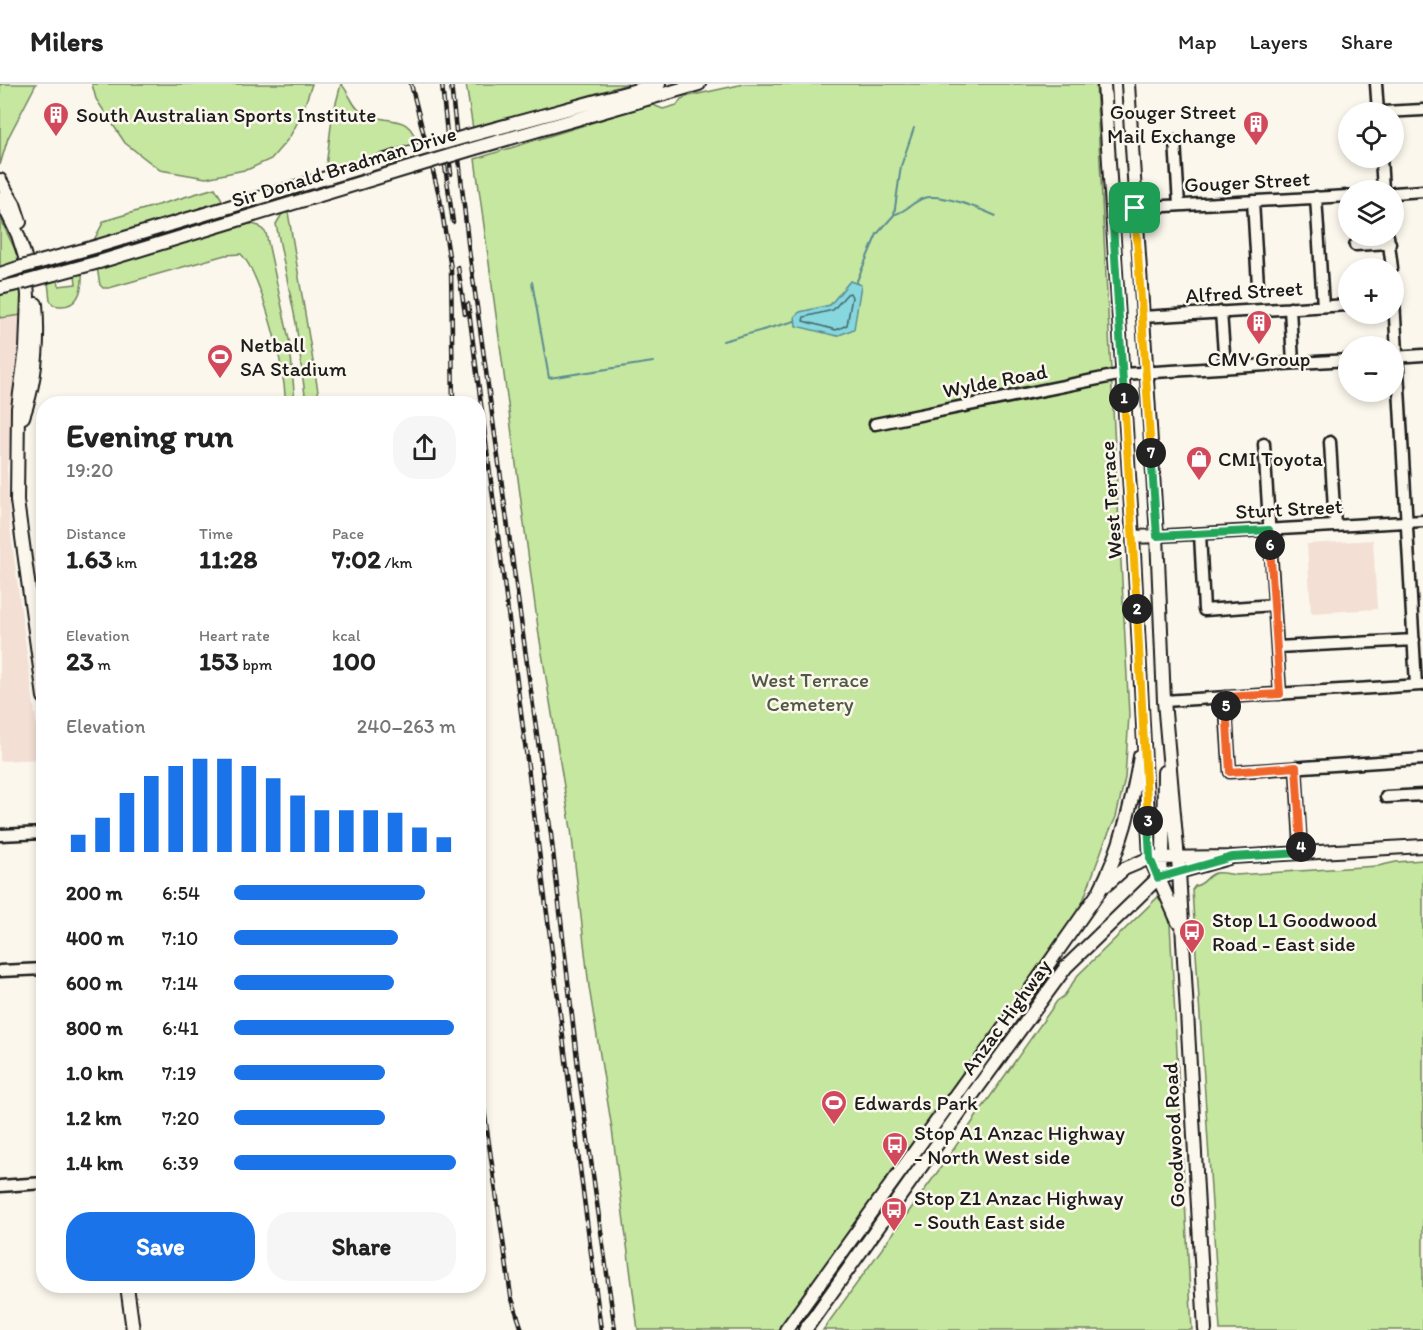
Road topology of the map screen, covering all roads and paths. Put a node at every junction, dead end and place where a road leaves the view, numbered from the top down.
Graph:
1 (659, 84) edge
2 (699, 84) edge
3 (1104, 84) edge
4 (1128, 84) edge
5 (1376, 84) edge
6 (1377, 102) edge
7 (1423, 110) edge
8 (1404, 111) edge
9 (1176, 141) dead end
10 (0, 180) edge
11 (1423, 191) edge
12 (1404, 192) edge
13 (1338, 196) edge
14 (1316, 197) junction
15 (0, 198) edge
16 (1253, 201) junction
17 (1179, 205) junction
18 (1135, 208) junction
19 (1112, 209) junction
20 (0, 274) edge
21 (1258, 285) dead end
22 (0, 288) edge
23 (1338, 305) edge
24 (1323, 306) junction
25 (1290, 308) junction
26 (1221, 312) junction
27 (1142, 317) junction
28 (1423, 355) edge
29 (1404, 356) edge
30 (1338, 361) edge
31 (1293, 363) junction
32 (1225, 368) junction
33 (1146, 372) junction
34 (1123, 374) junction
35 (1398, 402) edge
36 (875, 424) dead end
37 (17, 435) junction
38 (1330, 442) dead end
39 (1264, 444) dead end
40 (1423, 521) edge
41 (1406, 522) junction
42 (1335, 526) junction
43 (1269, 530) junction
44 (1200, 534) junction
45 (1157, 536) junction
46 (1133, 537) junction
47 (1274, 605) junction
48 (36, 639) edge
49 (1414, 640) junction
50 (1277, 647) junction
51 (1420, 685) edge
52 (1280, 694) junction
53 (1225, 697) junction
54 (1164, 701) junction
55 (1144, 734) junction
56 (1423, 759) edge
57 (1296, 767) junction
58 (1423, 795) edge
59 (1386, 797) dead end
60 (36, 833) edge
61 (0, 835) edge
62 (1423, 846) edge
63 (1301, 853) junction
64 (1178, 857) junction
65 (1232, 857) junction
66 (1150, 858) junction
67 (1164, 858) junction
68 (1202, 866) junction
69 (1179, 871) junction
70 (1158, 878) junction
71 (1099, 892) junction
72 (1181, 894) junction
73 (1183, 938) junction
74 (36, 969) edge
75 (0, 971) edge
76 (36, 1184) edge
77 (0, 1186) edge
78 (128, 1293) edge
79 (808, 1300) junction
80 (821, 1308) junction
81 (133, 1330) edge
82 (786, 1330) edge
83 (805, 1330) edge
84 (1205, 1330) edge

1 - 20 main road, Sir Donald Bradman Drive, bridge
2 - 22 main road, Sir Donald Bradman Drive, bridge
3 - 19 main road, West Terrace
4 - 18 main road, West Terrace
5 - 6 street
7 - 8 street
9 - 17 street
10 - 37 main road
11 - 12 street
13 - 14 street, Gouger Street
14 - 16 street, Gouger Street
14 - 24 street
15 - 37 main road
16 - 17 street, Gouger Street
16 - 21 street
17 - 18 street, Gouger Street
18 - 19 street, Gouger Street
18 - 27 main road, West Terrace
19 - 34 main road, West Terrace
23 - 24 street, Alfred Street
24 - 25 street, Alfred Street
25 - 26 street, Alfred Street
25 - 31 street
26 - 27 street, Alfred Street
26 - 32 street
27 - 33 main road, West Terrace
28 - 29 street
30 - 31 street, Wylde Road
31 - 32 street, Wylde Road
32 - 33 street, Wylde Road
33 - 34 street, Wylde Road
33 - 45 main road, West Terrace
34 - 36 street, Wylde Road
34 - 46 main road, West Terrace
35 - 41 street
37 - 48 main road
38 - 42 street
39 - 43 street
40 - 41 street, Sturt Street
41 - 42 street, Sturt Street
41 - 49 street
42 - 43 street, Sturt Street
43 - 44 street, Sturt Street
43 - 47 street
44 - 45 street, Sturt Street
44 - 47 street
45 - 46 main road
45 - 54 main road, West Terrace
46 - 55 main road, West Terrace
47 - 50 street
49 - 50 street
49 - 51 street
50 - 52 street
51 - 52 street
52 - 53 street
53 - 54 street
53 - 57 street
54 - 64 main road, West Terrace
54 - 67 main road, West Terrace
55 - 66 main road, West Terrace
55 - 71 main road, West Terrace
56 - 57 street
57 - 63 street
58 - 59 street
60 - 61 street
62 - 63 main road
63 - 65 main road
64 - 65 main road
64 - 67 main road
64 - 69 main road, Goodwood Road
65 - 68 main road, Anzac Highway
66 - 67 main road
66 - 70 main road, West Terrace
66 - 71 main road
67 - 70 main road, West Terrace
68 - 69 main road, Anzac Highway
68 - 72 main road
69 - 70 main road, Anzac Highway
69 - 72 main road, Goodwood Road
70 - 73 main road, Goodwood Road
70 - 80 main road, Anzac Highway
71 - 79 main road, Anzac Highway
72 - 73 main road, Goodwood Road
73 - 84 main road, Goodwood Road
74 - 75 street
76 - 77 street
78 - 81 main road
79 - 80 main road
79 - 82 main road, Anzac Highway
80 - 83 main road, Anzac Highway

